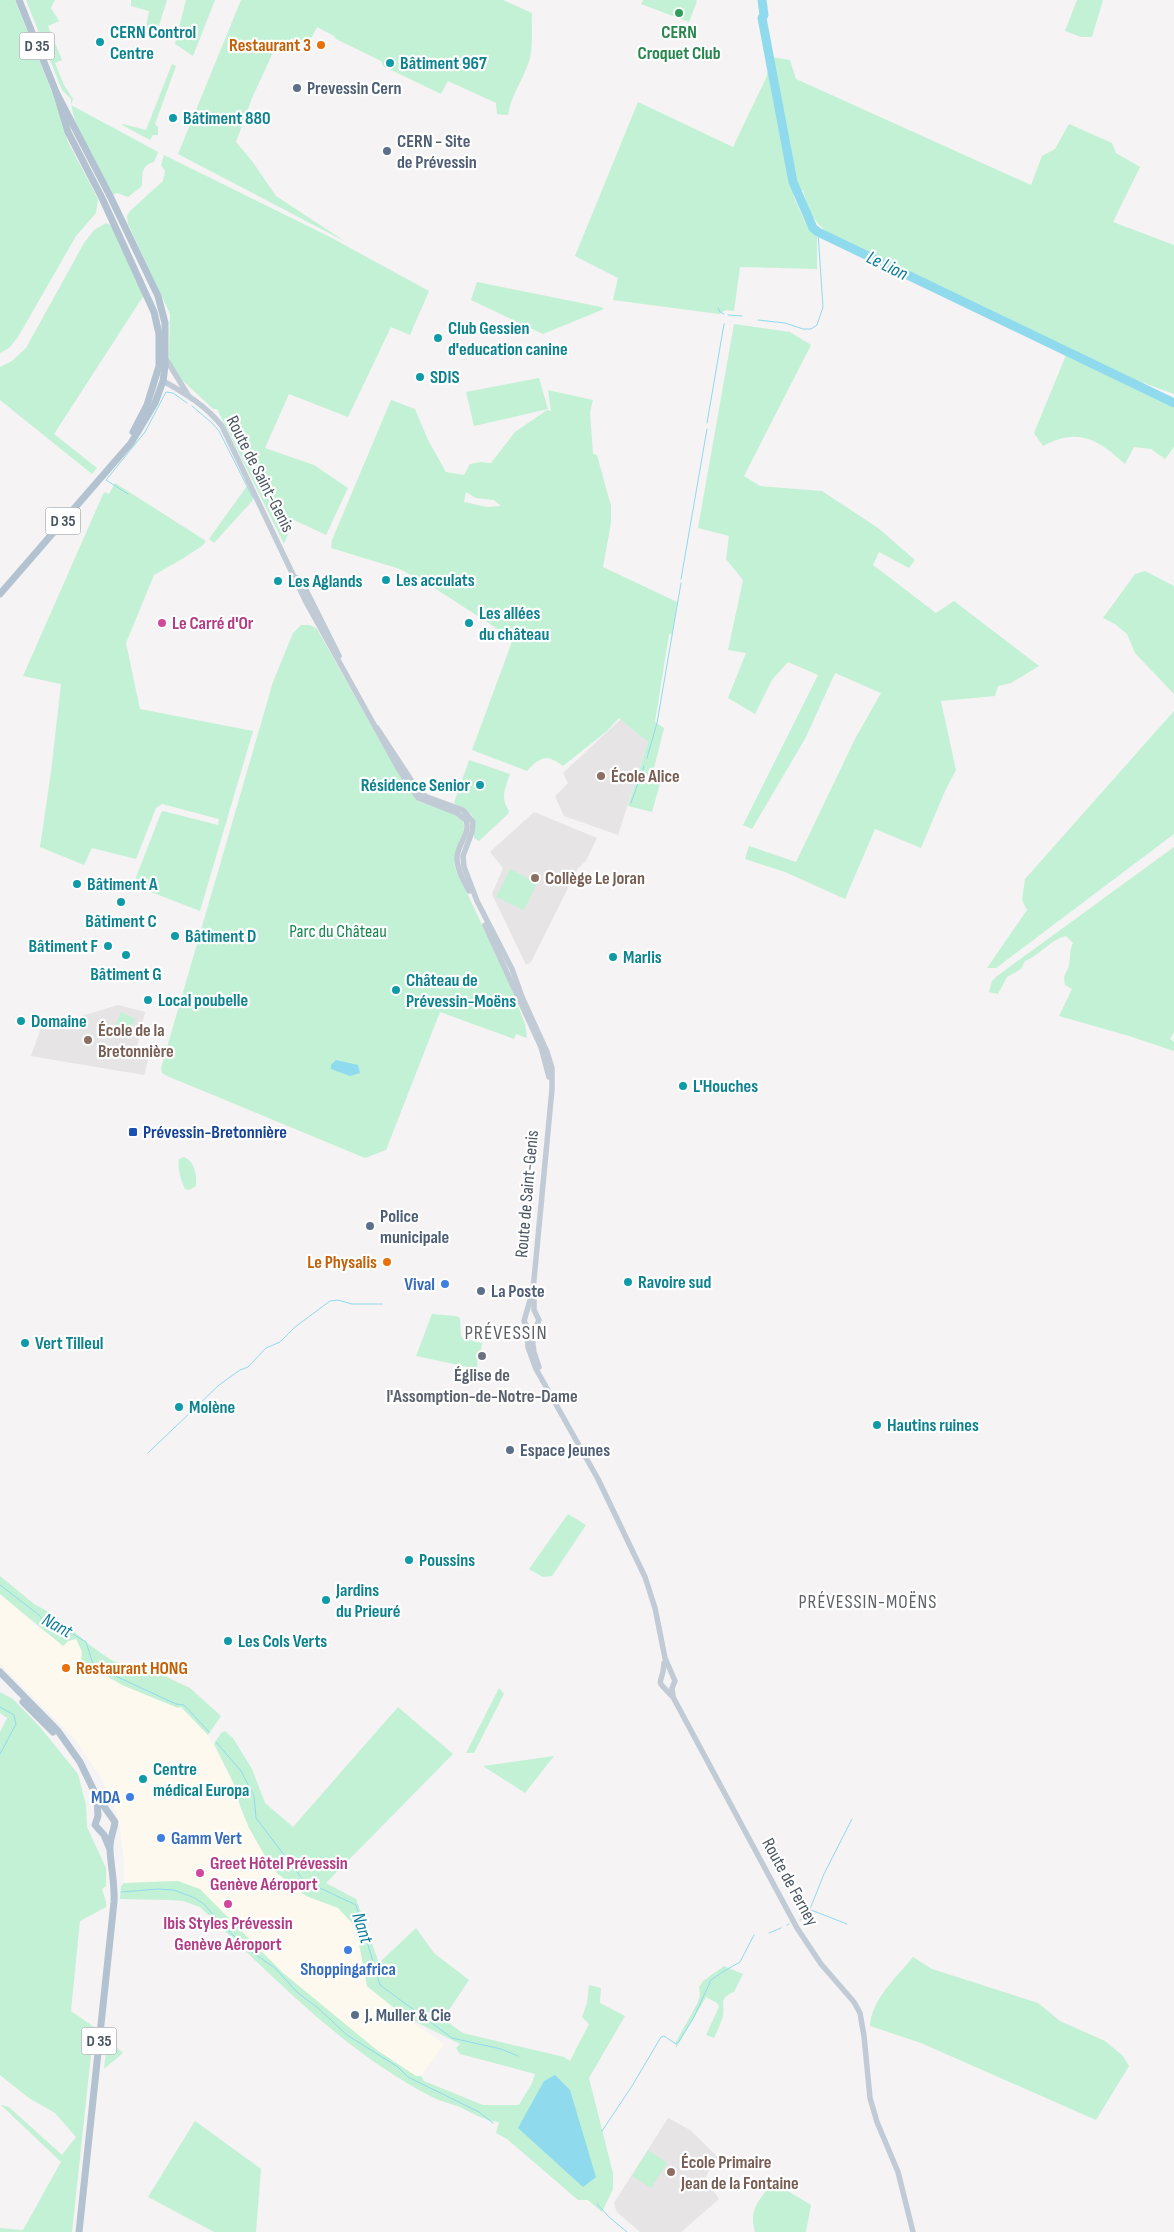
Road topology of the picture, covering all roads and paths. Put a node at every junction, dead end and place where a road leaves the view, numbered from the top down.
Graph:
1 (19, 0) edge
2 (56, 92) junction
3 (165, 358) junction
4 (161, 373) junction
5 (175, 375) junction
6 (163, 381) junction
7 (188, 395) junction
8 (125, 448) junction
9 (0, 594) edge
10 (533, 1290) junction
11 (527, 1314) junction
12 (536, 1314) junction
13 (527, 1327) junction
14 (536, 1327) junction
15 (550, 1392) junction
16 (665, 1658) junction
17 (0, 1672) edge
18 (671, 1675) junction
19 (663, 1676) junction
20 (0, 1679) edge
21 (669, 1689) junction
22 (68, 1745) junction
23 (96, 1795) junction
24 (107, 1813) junction
25 (98, 1816) junction
26 (111, 1831) junction
27 (102, 1833) junction
28 (110, 1850) junction
29 (79, 2232) edge
30 (913, 2232) edge

1 - 2 main road, D 35
2 - 3 main road, D 35
2 - 4 main road, D 35
3 - 4 main road, D 35
3 - 5 main road, Route de Saint-Genis
4 - 5 main road
4 - 6 main road, D 35
4 - 8 main road, D 35
5 - 7 main road, Route de Saint-Genis
6 - 7 main road, Route de Saint-Genis
6 - 8 main road, D 35
7 - 10 main road, Route de Saint-Genis
8 - 9 main road, D 35
10 - 11 main road
10 - 12 main road
11 - 12 main road
11 - 13 main road
12 - 14 main road
13 - 14 main road
13 - 15 main road
14 - 15 main road
15 - 16 main road
16 - 18 main road
16 - 19 main road
17 - 22 main road
18 - 19 main road
18 - 21 main road
19 - 21 main road
20 - 22 main road
21 - 30 main road, Route de Ferney
22 - 23 main road
23 - 24 main road
23 - 25 main road
24 - 25 main road
24 - 26 main road
25 - 27 main road
26 - 27 main road
26 - 28 main road, D 35
27 - 28 main road, D 35
28 - 29 main road, D 35

